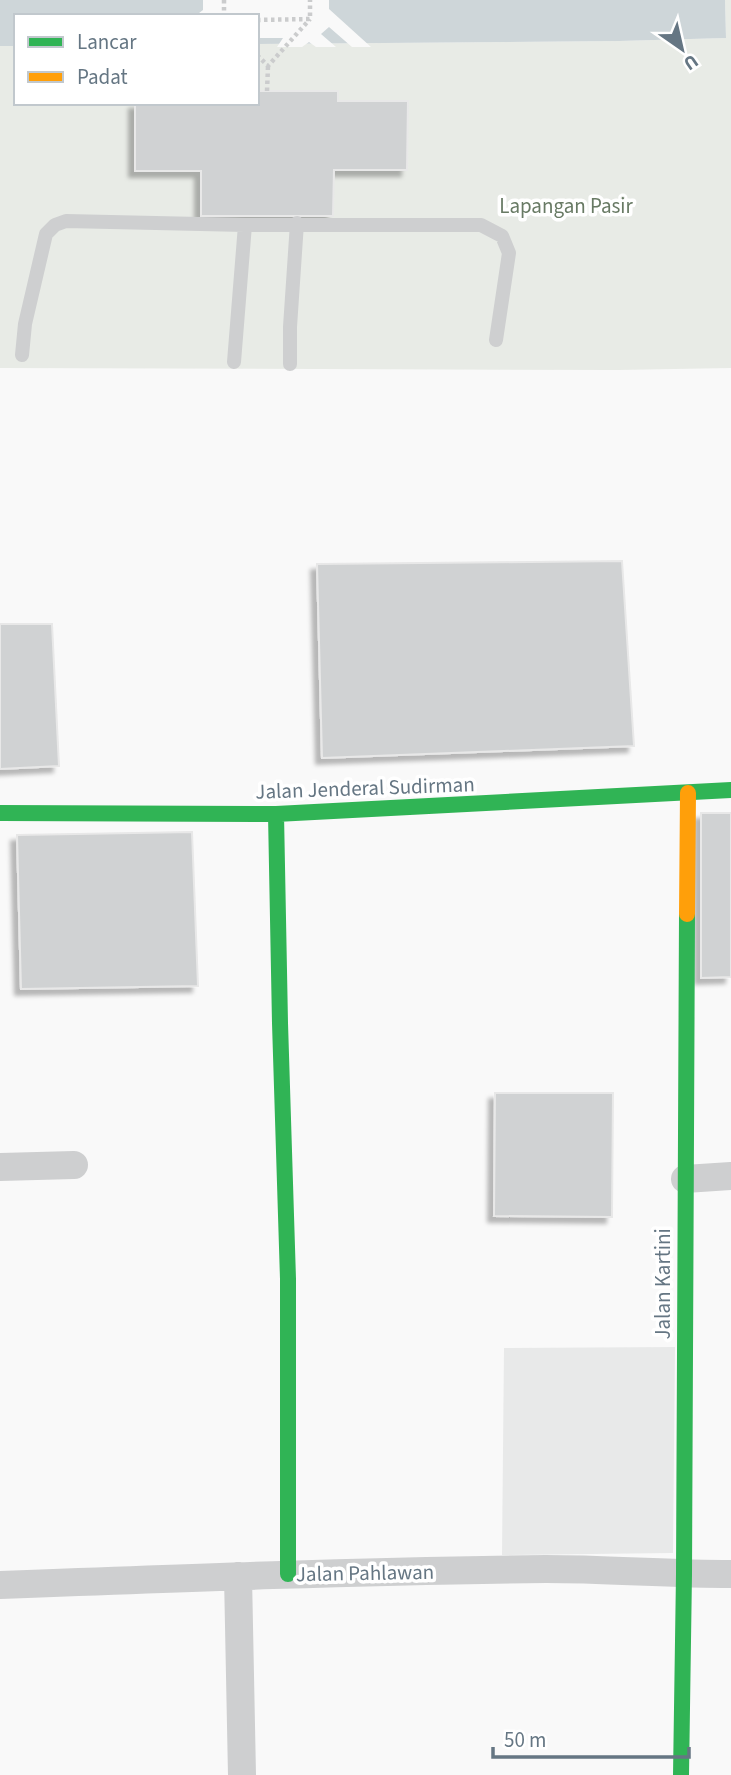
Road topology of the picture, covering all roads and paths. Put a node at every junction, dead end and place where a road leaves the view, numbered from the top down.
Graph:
1 (310, 0) edge
2 (310, 19) junction
3 (259, 20) edge
4 (259, 57) edge
5 (268, 66) junction
6 (267, 91) dead end
7 (297, 223) junction
8 (245, 225) junction
9 (496, 340) dead end
10 (22, 355) dead end
11 (234, 362) dead end
12 (290, 363) dead end
13 (731, 790) edge
14 (688, 793) junction
15 (0, 813) edge
16 (276, 814) junction
17 (74, 1165) dead end
18 (0, 1167) edge
19 (731, 1176) edge
20 (685, 1179) junction
21 (288, 1574) junction
22 (684, 1574) junction
23 (731, 1574) edge
24 (238, 1576) junction
25 (0, 1585) edge
26 (242, 1775) edge
27 (681, 1775) edge

1 - 2 path
2 - 3 path
2 - 5 path
4 - 5 path
5 - 6 path
7 - 8 lane
7 - 9 lane
7 - 12 lane
8 - 10 lane
8 - 11 lane
13 - 14 street, Jalan Jenderal Sudirman
14 - 16 street, Jalan Jenderal Sudirman
14 - 20 street, Jalan Kartini
15 - 16 street, Jalan Jenderal Sudirman
16 - 21 street
17 - 18 street
19 - 20 street
20 - 22 street, Jalan Kartini
21 - 22 street, Jalan Pahlawan
21 - 24 street, Jalan Pahlawan
22 - 23 street, Jalan Pahlawan
22 - 27 street, Jalan Kartini
24 - 25 street, Jalan Pahlawan
24 - 26 street

